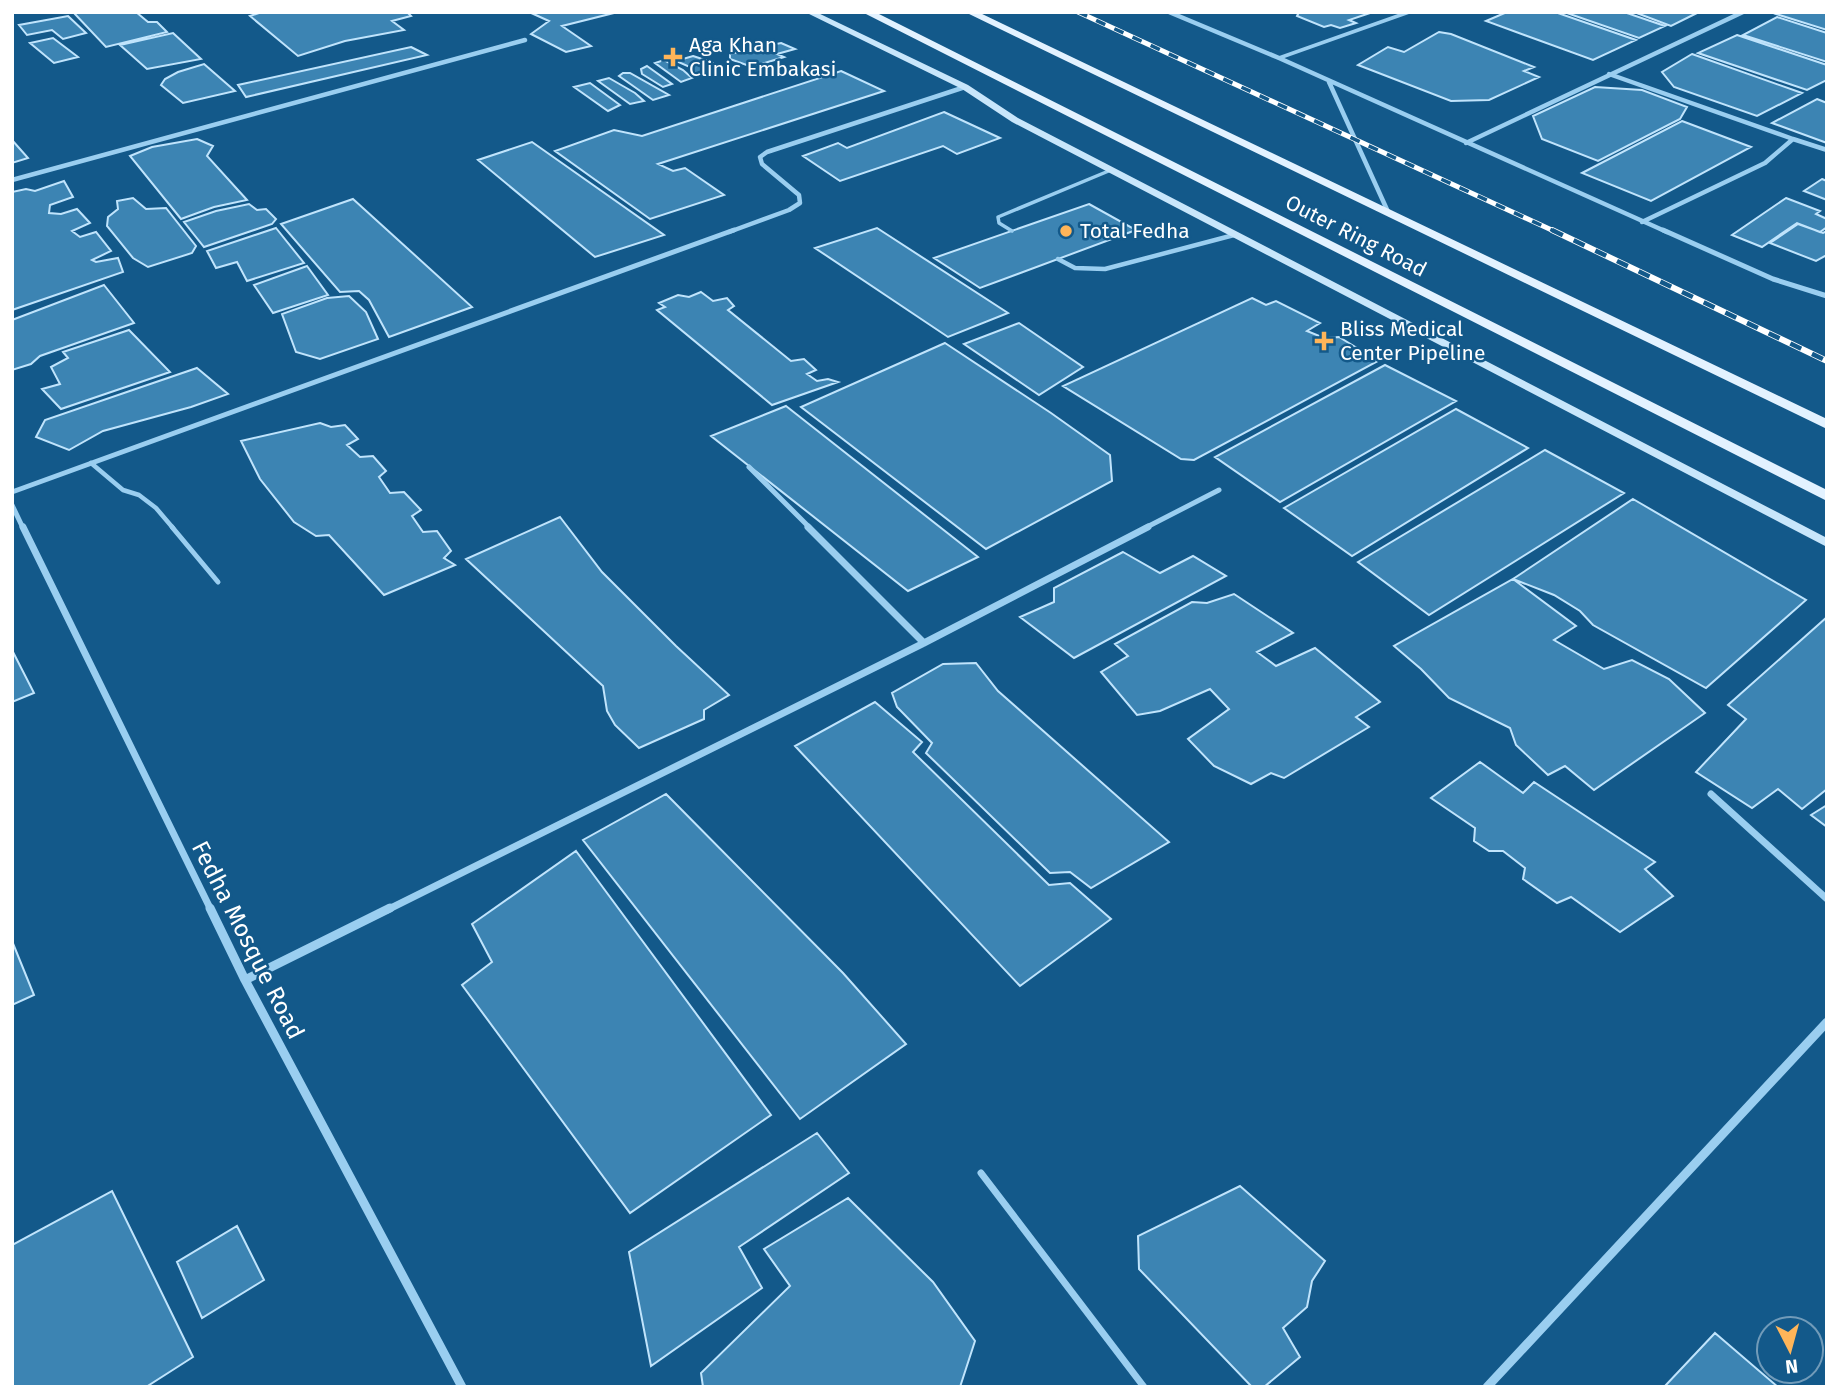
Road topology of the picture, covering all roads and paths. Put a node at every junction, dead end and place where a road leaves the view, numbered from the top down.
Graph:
1 (809, 12) edge
2 (867, 12) edge
3 (970, 12) edge
4 (1169, 12) edge
5 (1409, 12) edge
6 (1743, 12) edge
7 (524, 40) dead end
8 (1279, 58) junction
9 (1609, 74) junction
10 (1329, 81) junction
11 (965, 88) junction
12 (1793, 139) junction
13 (1465, 143) junction
14 (1827, 150) edge
15 (1111, 170) junction
16 (12, 180) edge
17 (1389, 214) junction
18 (1642, 222) junction
19 (1012, 231) dead end
20 (1234, 235) junction
21 (1058, 259) dead end
22 (1827, 296) edge
23 (1827, 425) edge
24 (91, 463) junction
25 (748, 467) dead end
26 (1219, 490) dead end
27 (12, 492) edge
28 (1827, 496) edge
29 (12, 505) edge
30 (1827, 543) edge
31 (218, 582) dead end
32 (924, 643) junction
33 (1711, 794) dead end
34 (1827, 899) edge
35 (245, 980) junction
36 (1827, 1022) edge
37 (981, 1173) dead end
38 (462, 1387) edge
39 (1144, 1387) edge
40 (1487, 1387) edge

1 - 11 main road
2 - 28 main road, Outer Ring Road
3 - 17 main road, Outer Ring Road
4 - 8 street
5 - 8 lane
6 - 9 street
7 - 16 street
8 - 10 street
9 - 12 street
9 - 13 street
10 - 13 street
10 - 17 street
11 - 15 main road
11 - 24 street
12 - 14 street
12 - 18 street
13 - 18 street
15 - 19 lane
15 - 20 main road
17 - 23 main road, Outer Ring Road
18 - 22 street
20 - 21 lane
20 - 30 main road
24 - 27 street
24 - 31 lane
25 - 32 street
26 - 32 street
29 - 35 street, Fedha Mosque Road
32 - 35 street
33 - 34 street
35 - 38 street, Fedha Mosque Road
36 - 40 street
37 - 39 lane

